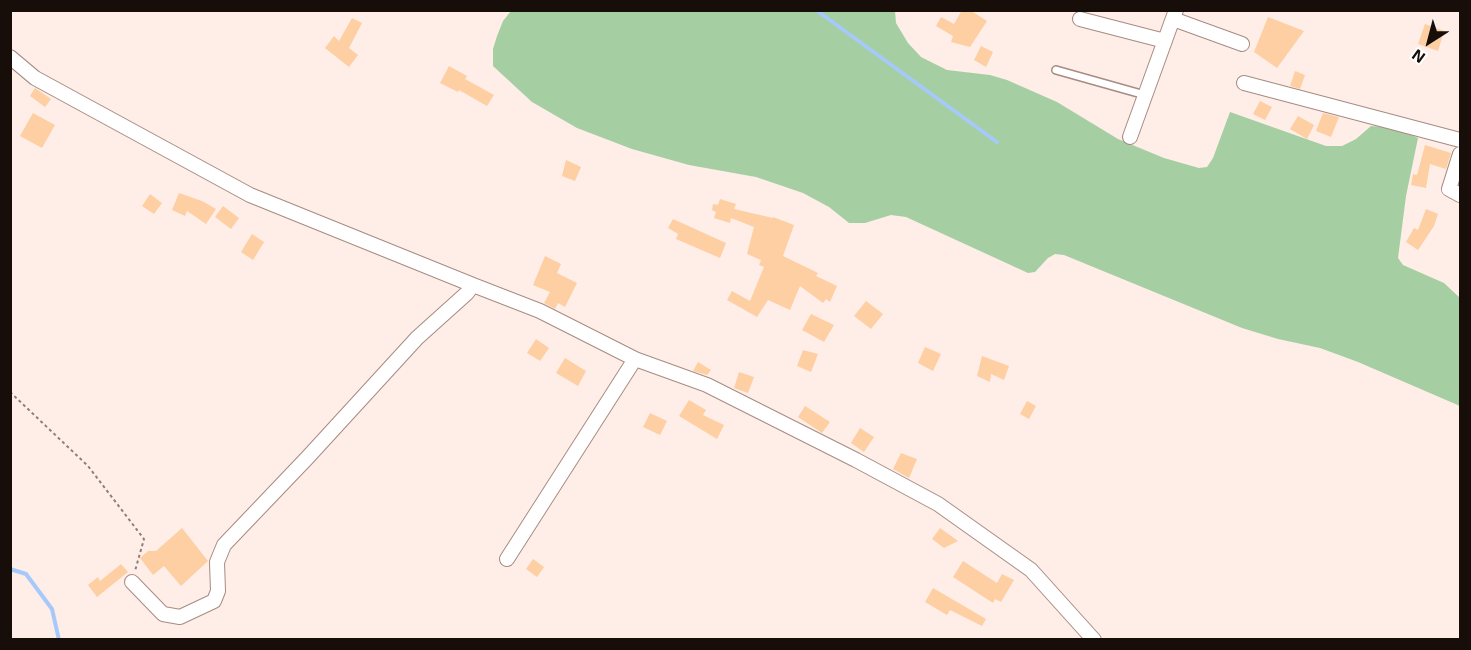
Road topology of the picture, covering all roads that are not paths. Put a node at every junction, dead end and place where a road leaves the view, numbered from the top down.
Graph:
1 (1174, 15) edge
2 (1080, 19) dead end
3 (1165, 41) junction
4 (1242, 44) dead end
5 (10, 57) edge
6 (1056, 70) dead end
7 (1244, 83) dead end
8 (1145, 95) junction
9 (1130, 137) dead end
10 (1461, 140) edge
11 (1461, 154) edge
12 (1461, 195) edge
13 (473, 285) junction
14 (635, 359) junction
15 (507, 559) dead end
16 (132, 582) road end
17 (1094, 639) edge

1 - 3 street
1 - 4 street
2 - 3 street
3 - 8 street
5 - 13 street
6 - 8 lane
7 - 10 street
8 - 9 street
11 - 12 street
13 - 14 street
13 - 16 street
14 - 15 street
14 - 17 street

